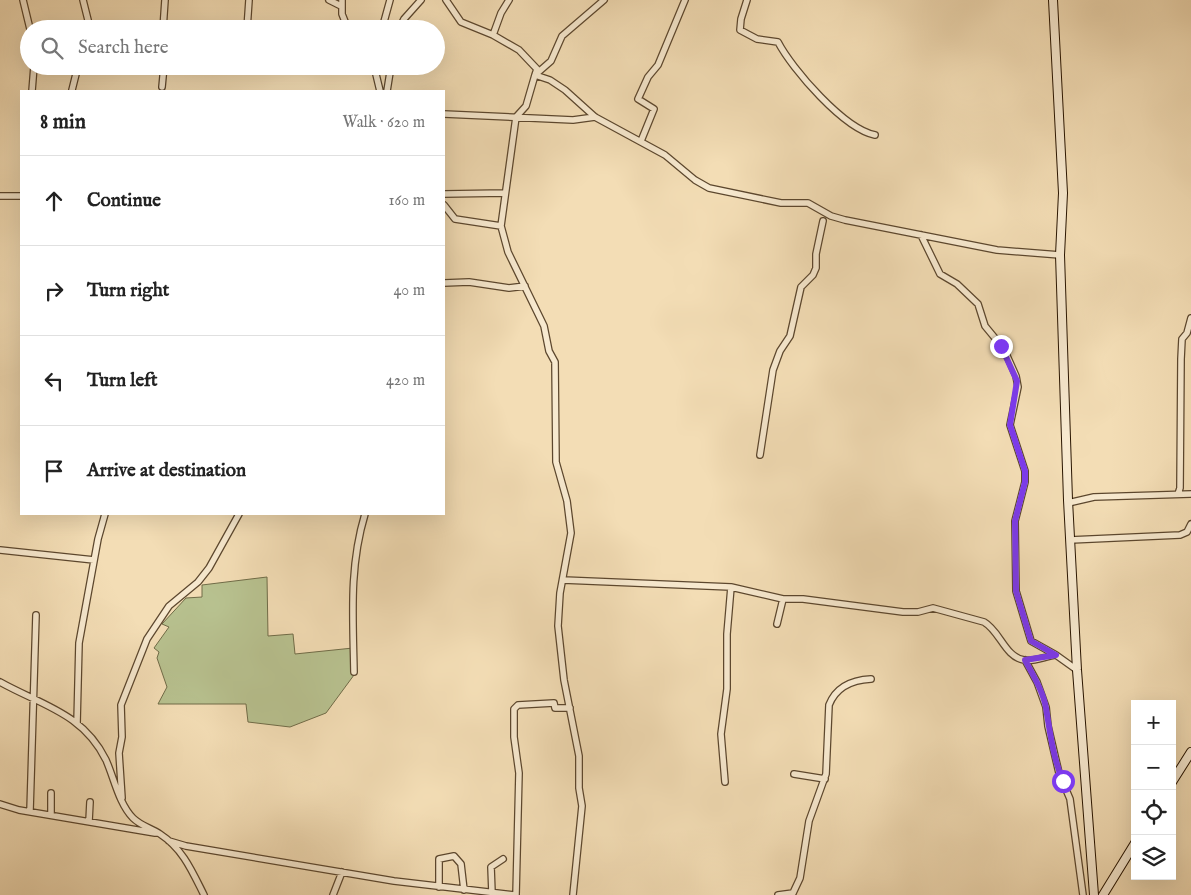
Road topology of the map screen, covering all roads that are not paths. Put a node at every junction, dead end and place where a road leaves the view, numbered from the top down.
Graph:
1 (23, 0) edge
2 (83, 0) edge
3 (165, 0) edge
4 (249, 0) edge
5 (329, 0) edge
6 (390, 0) edge
7 (421, 0) edge
8 (446, 0) edge
9 (509, 0) edge
10 (604, 0) edge
11 (684, 0) edge
12 (747, 0) edge
13 (1052, 1) edge
14 (342, 3) edge
15 (28, 20) edge
16 (88, 20) edge
17 (164, 20) edge
18 (248, 20) edge
19 (343, 20) edge
20 (384, 20) edge
21 (404, 20) edge
22 (493, 35) junction
23 (33, 75) edge
24 (76, 75) edge
25 (163, 75) edge
26 (377, 75) edge
27 (390, 75) edge
28 (535, 75) junction
29 (162, 87) dead end
30 (32, 90) edge
31 (72, 90) edge
32 (380, 90) edge
33 (387, 90) edge
34 (445, 114) edge
35 (516, 117) junction
36 (595, 117) junction
37 (875, 135) dead end
38 (641, 141) junction
39 (505, 193) junction
40 (445, 194) edge
41 (0, 196) edge
42 (20, 196) edge
43 (445, 206) edge
44 (823, 221) dead end
45 (501, 226) junction
46 (921, 235) junction
47 (1060, 254) junction
48 (445, 283) edge
49 (525, 286) junction
50 (1191, 318) edge
51 (1188, 334) edge
52 (760, 456) dead end
53 (1178, 494) junction
54 (1191, 494) edge
55 (1068, 503) junction
56 (105, 515) edge
57 (238, 515) edge
58 (365, 515) edge
59 (1191, 524) edge
60 (1070, 540) junction
61 (0, 550) edge
62 (94, 560) junction
63 (563, 580) junction
64 (732, 587) junction
65 (783, 599) junction
66 (36, 615) dead end
67 (777, 624) dead end
68 (1056, 655) junction
69 (1025, 660) junction
70 (1077, 670) junction
71 (354, 672) dead end
72 (871, 679) dead end
73 (0, 682) edge
74 (34, 698) junction
75 (570, 708) junction
76 (77, 723) junction
77 (1191, 752) edge
78 (794, 774) dead end
79 (1176, 776) edge
80 (825, 779) junction
81 (725, 782) dead end
82 (51, 793) dead end
83 (122, 798) junction
84 (90, 802) dead end
85 (0, 804) edge
86 (30, 811) junction
87 (51, 814) junction
88 (89, 821) junction
89 (158, 833) junction
90 (169, 840) junction
91 (1131, 850) edge
92 (503, 859) dead end
93 (342, 872) junction
94 (439, 887) junction
95 (464, 892) edge
96 (492, 893) junction
97 (204, 895) edge
98 (333, 895) edge
99 (515, 895) edge
100 (572, 895) edge
101 (778, 895) edge
102 (1083, 895) edge
103 (1094, 895) edge
104 (1103, 895) edge

1 - 15 street
2 - 16 street
3 - 17 street
4 - 18 street
5 - 14 street
6 - 20 street
7 - 21 street
8 - 22 street
9 - 22 street
10 - 28 street
11 - 38 street
12 - 37 street
13 - 47 street
14 - 19 street
22 - 28 street
23 - 30 street
24 - 31 street
25 - 29 street
26 - 32 street
27 - 33 street
28 - 35 street
28 - 36 street
34 - 35 street
35 - 36 street
35 - 39 street
36 - 38 street
38 - 46 street
39 - 40 street
39 - 45 street
41 - 42 street
43 - 45 street
44 - 52 street
45 - 49 street
46 - 47 street
46 - 68 street
47 - 55 street
48 - 49 street
49 - 63 street
50 - 51 street
51 - 53 street
53 - 54 street
53 - 55 street
55 - 60 street
56 - 62 street
57 - 83 street
58 - 71 street
59 - 60 street
60 - 70 street
61 - 62 street
62 - 76 street
63 - 64 street
63 - 75 street
64 - 65 street
64 - 81 street
65 - 67 street
65 - 69 street
66 - 74 street
68 - 69 street
68 - 70 street
69 - 102 street
70 - 103 street
72 - 80 street
73 - 74 street
74 - 76 street
74 - 86 street
75 - 99 street
75 - 100 street
76 - 83 street
77 - 79 street
78 - 80 street
80 - 101 street
82 - 87 street
83 - 89 street
84 - 88 street
85 - 86 street
86 - 87 street
87 - 88 street
88 - 89 street
89 - 90 street
90 - 93 street
90 - 97 street
91 - 104 street
92 - 96 street
93 - 94 street
93 - 98 street
94 - 95 street
94 - 95 street
95 - 96 street
96 - 99 street

